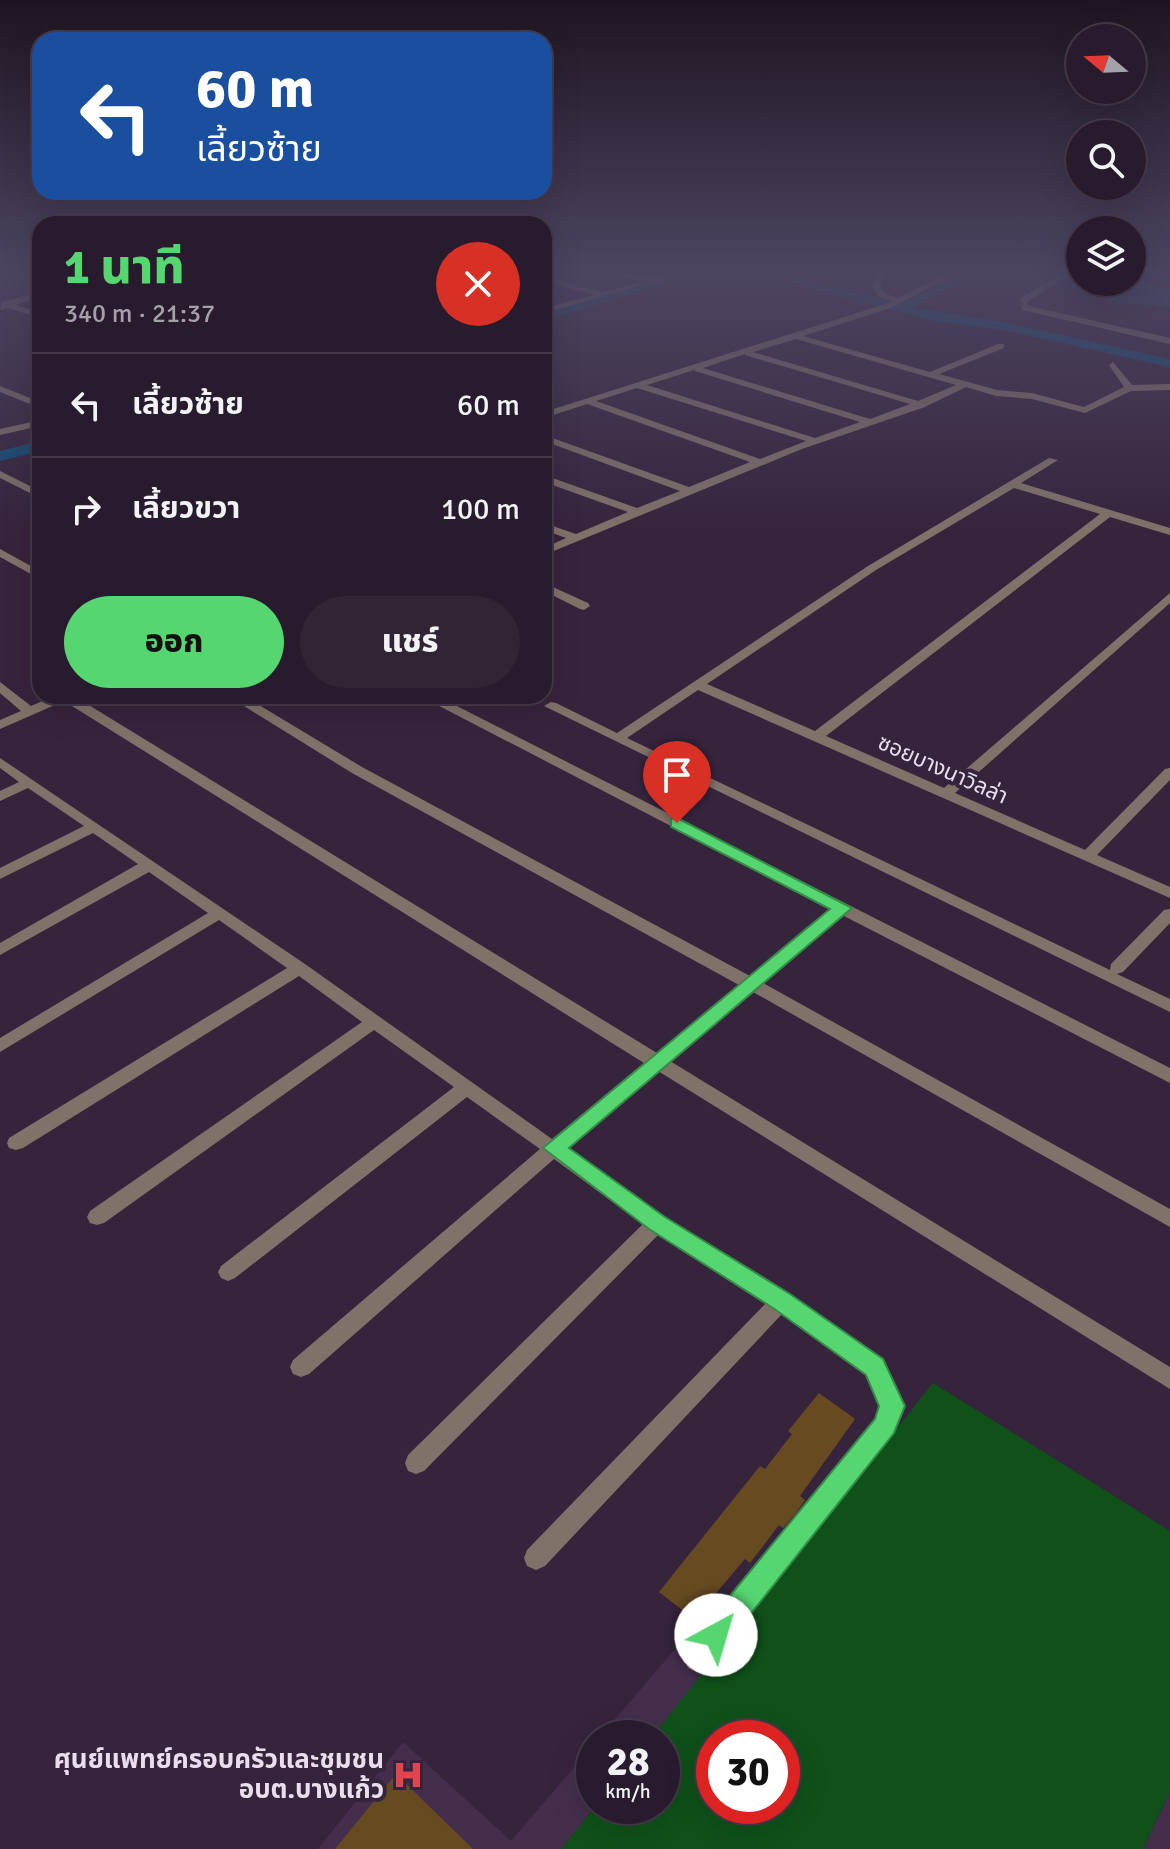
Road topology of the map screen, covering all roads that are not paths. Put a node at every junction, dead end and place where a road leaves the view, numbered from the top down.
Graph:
1 (731, 358) edge
2 (765, 358) edge
3 (876, 358) edge
4 (971, 358) edge
5 (1113, 365) dead end
6 (698, 369) junction
7 (932, 374) junction
8 (965, 384) junction
9 (635, 385) junction
10 (1170, 387) edge
11 (1129, 388) junction
12 (0, 389) edge
13 (12, 394) junction
14 (0, 397) edge
15 (586, 401) junction
16 (32, 402) edge
17 (922, 405) junction
18 (552, 412) edge
19 (867, 421) junction
20 (32, 425) edge
21 (0, 432) edge
22 (552, 441) edge
23 (815, 441) junction
24 (1053, 460) dead end
25 (759, 462) junction
26 (0, 474) edge
27 (552, 481) edge
28 (1016, 485) junction
29 (687, 490) junction
30 (32, 491) edge
31 (637, 512) junction
32 (1108, 513) junction
33 (1167, 528) edge
34 (552, 529) edge
35 (576, 538) junction
36 (552, 548) edge
37 (0, 552) edge
38 (32, 571) edge
39 (552, 591) edge
40 (1170, 597) edge
41 (584, 606) dead end
42 (698, 685) junction
43 (0, 686) edge
44 (48, 704) edge
45 (78, 704) edge
46 (248, 704) edge
47 (443, 704) edge
48 (551, 706) dead end
49 (30, 712) junction
50 (0, 725) edge
51 (619, 737) junction
52 (816, 737) junction
53 (0, 762) edge
54 (1170, 772) edge
55 (29, 782) junction
56 (945, 794) junction
57 (0, 797) edge
58 (92, 828) junction
59 (1087, 856) junction
60 (147, 866) junction
61 (0, 874) edge
62 (1170, 893) edge
63 (843, 908) junction
64 (218, 914) junction
65 (1170, 914) edge
66 (0, 950) edge
67 (299, 968) junction
68 (1117, 968) dead end
69 (753, 985) junction
70 (1170, 1006) edge
71 (374, 1022) junction
72 (0, 1046) edge
73 (658, 1061) junction
74 (1170, 1076) edge
75 (464, 1089) junction
76 (16, 1143) dead end
77 (554, 1148) junction
78 (97, 1217) dead end
79 (1170, 1219) edge
80 (657, 1223) junction
81 (228, 1272) dead end
82 (781, 1301) junction
83 (301, 1367) dead end
84 (1170, 1379) edge
85 (416, 1463) dead end
86 (536, 1558) dead end
87 (697, 1659) dead end

1 - 6 street
2 - 17 street
3 - 7 street
4 - 7 street
5 - 11 street
6 - 9 street
6 - 19 street
7 - 8 street
8 - 11 street
8 - 17 street
9 - 15 street
9 - 23 street
10 - 11 street
12 - 13 street
13 - 14 street
13 - 16 street
15 - 18 street
15 - 25 street
17 - 19 street
19 - 23 street
20 - 21 street
22 - 29 street
23 - 25 street
24 - 28 street
25 - 29 street
26 - 30 street
27 - 31 street
28 - 32 street
28 - 42 street
29 - 31 street
31 - 35 street
32 - 33 street
32 - 52 street
34 - 35 street
35 - 36 street
37 - 38 street
39 - 41 street
40 - 56 street
42 - 51 street
42 - 52 street, ซอยบางนาวิลล่า
43 - 49 street
44 - 49 street
45 - 73 street
46 - 69 street
47 - 63 street
48 - 51 street
49 - 50 street
51 - 70 street
52 - 56 street, ซอยบางนาวิลล่า
53 - 55 street
54 - 59 street
55 - 57 street
55 - 58 street
56 - 59 street, ซอยบางนาวิลล่า
58 - 60 street
58 - 61 street
59 - 62 street, ซอยบางนาวิลล่า
60 - 64 street
60 - 66 street
63 - 69 street
63 - 74 street
64 - 67 street
64 - 72 street
65 - 68 street
67 - 71 street
67 - 76 street
69 - 73 street
69 - 79 street
71 - 75 street
71 - 78 street
73 - 77 street
73 - 84 street
75 - 77 street
75 - 81 street
77 - 80 street
77 - 83 street
80 - 82 street
80 - 85 street
82 - 86 street
82 - 87 street

